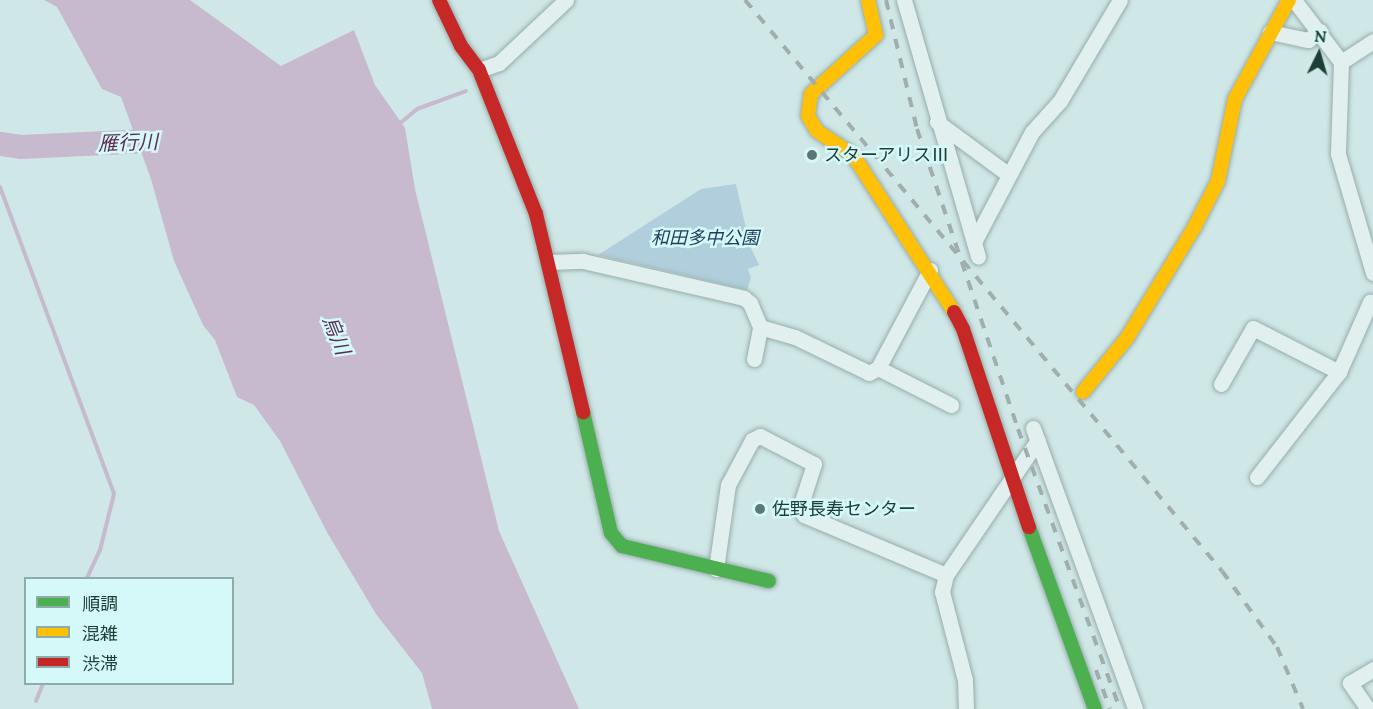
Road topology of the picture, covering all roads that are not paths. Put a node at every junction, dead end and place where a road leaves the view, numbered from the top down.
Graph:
1 (439, 0) edge
2 (566, 0) edge
3 (868, 0) edge
4 (904, 0) edge
5 (1120, 0) edge
6 (1288, 0) edge
7 (1294, 0) edge
8 (1320, 31) junction
9 (1270, 32) junction
10 (1373, 41) edge
11 (1341, 62) junction
12 (479, 70) junction
13 (937, 122) junction
14 (1009, 175) junction
15 (1366, 232) edge
16 (974, 242) junction
17 (978, 257) dead end
18 (549, 262) junction
19 (930, 270) junction
20 (1373, 273) edge
21 (1370, 302) dead end
22 (760, 327) junction
23 (754, 359) dead end
24 (878, 368) junction
25 (1339, 372) junction
26 (1221, 384) dead end
27 (1083, 392) dead end
28 (951, 405) dead end
29 (1257, 477) dead end
30 (1011, 479) junction
31 (716, 569) junction
32 (946, 575) junction
33 (770, 581) dead end
34 (1373, 669) edge
35 (966, 709) edge
36 (1095, 709) edge
37 (1135, 709) edge
38 (1368, 709) edge

1 - 12 street
2 - 12 street
3 - 19 street
4 - 13 street
5 - 14 street
6 - 9 street
7 - 8 street
8 - 9 street
8 - 11 street
9 - 27 street
10 - 11 street
11 - 15 street
12 - 18 street
13 - 14 street
13 - 16 street
14 - 16 street
15 - 20 street
16 - 17 street
18 - 22 street
18 - 31 street
19 - 24 street
19 - 30 street
21 - 25 street
22 - 23 street
22 - 24 street
24 - 28 street
25 - 26 street
25 - 29 street
30 - 32 street
30 - 36 street
30 - 37 street
31 - 32 street
31 - 33 street
32 - 35 street
34 - 38 street

